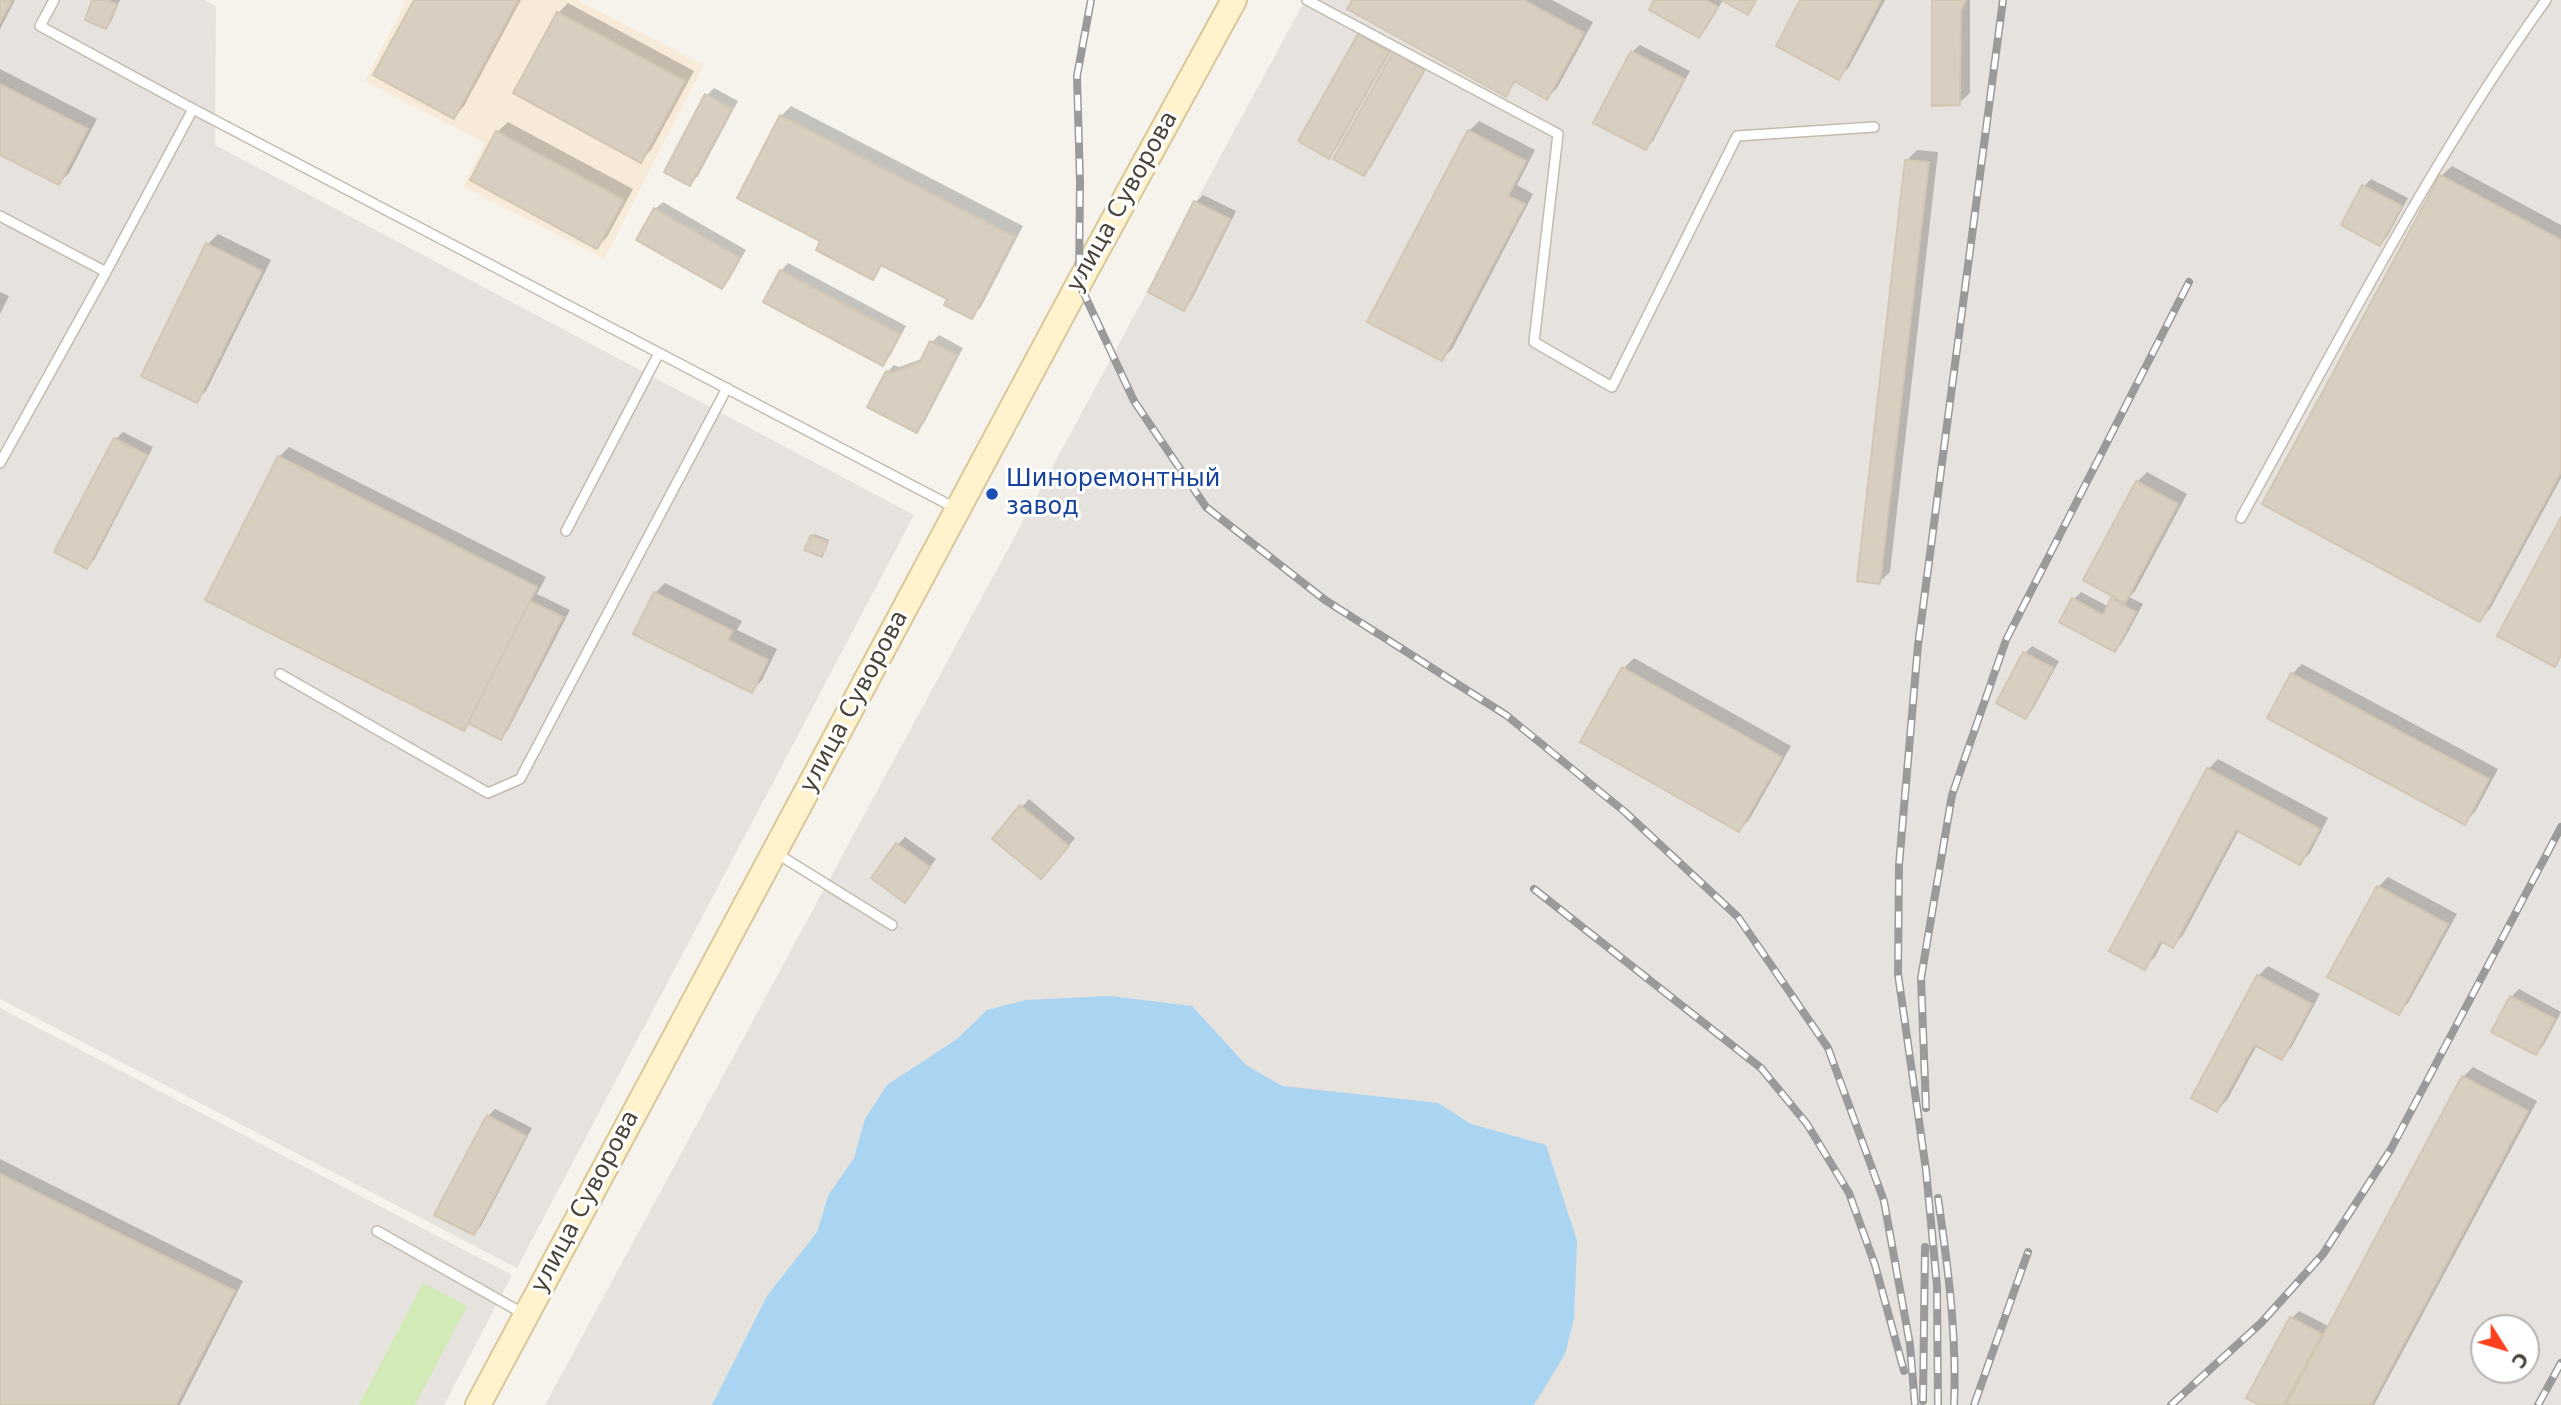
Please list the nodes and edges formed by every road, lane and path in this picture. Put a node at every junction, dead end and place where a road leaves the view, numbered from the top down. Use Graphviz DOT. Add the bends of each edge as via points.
graph roads {
  1 [pos="54,0"];
  2 [pos="1234,0"];
  3 [pos="1307,0"];
  4 [pos="2546,0"];
  5 [pos="193,109"];
  6 [pos="1874,127"];
  7 [pos="0,216"];
  8 [pos="106,272"];
  9 [pos="659,353"];
  10 [pos="727,388"];
  11 [pos="0,463"];
  12 [pos="958,509"];
  13 [pos="2241,519"];
  14 [pos="566,531"];
  15 [pos="280,674"];
  16 [pos="775,852"];
  17 [pos="892,925"];
  18 [pos="377,1231"];
  19 [pos="525,1315"];
  20 [pos="478,1405"];
  1 -- 5 [label="lane" via="40,26"];
  2 -- 12 [label="main road, улица Суворова"];
  3 -- 6 [label="lane" via="1558,134 1534,342 1612,387 1737,136"];
  4 -- 13 [label="lane" via="2432,174"];
  5 -- 8 [label="lane"];
  5 -- 9 [label="lane"];
  7 -- 8 [label="lane"];
  8 -- 11 [label="lane"];
  9 -- 10 [label="lane"];
  9 -- 14 [label="lane"];
  10 -- 12 [label="lane"];
  10 -- 15 [label="lane" via="520,779 488,793"];
  12 -- 16 [label="main road, улица Суворова"];
  16 -- 17 [label="lane"];
  16 -- 19 [label="main road, улица Суворова"];
  18 -- 19 [label="lane"];
  19 -- 20 [label="main road, улица Суворова"];
}
